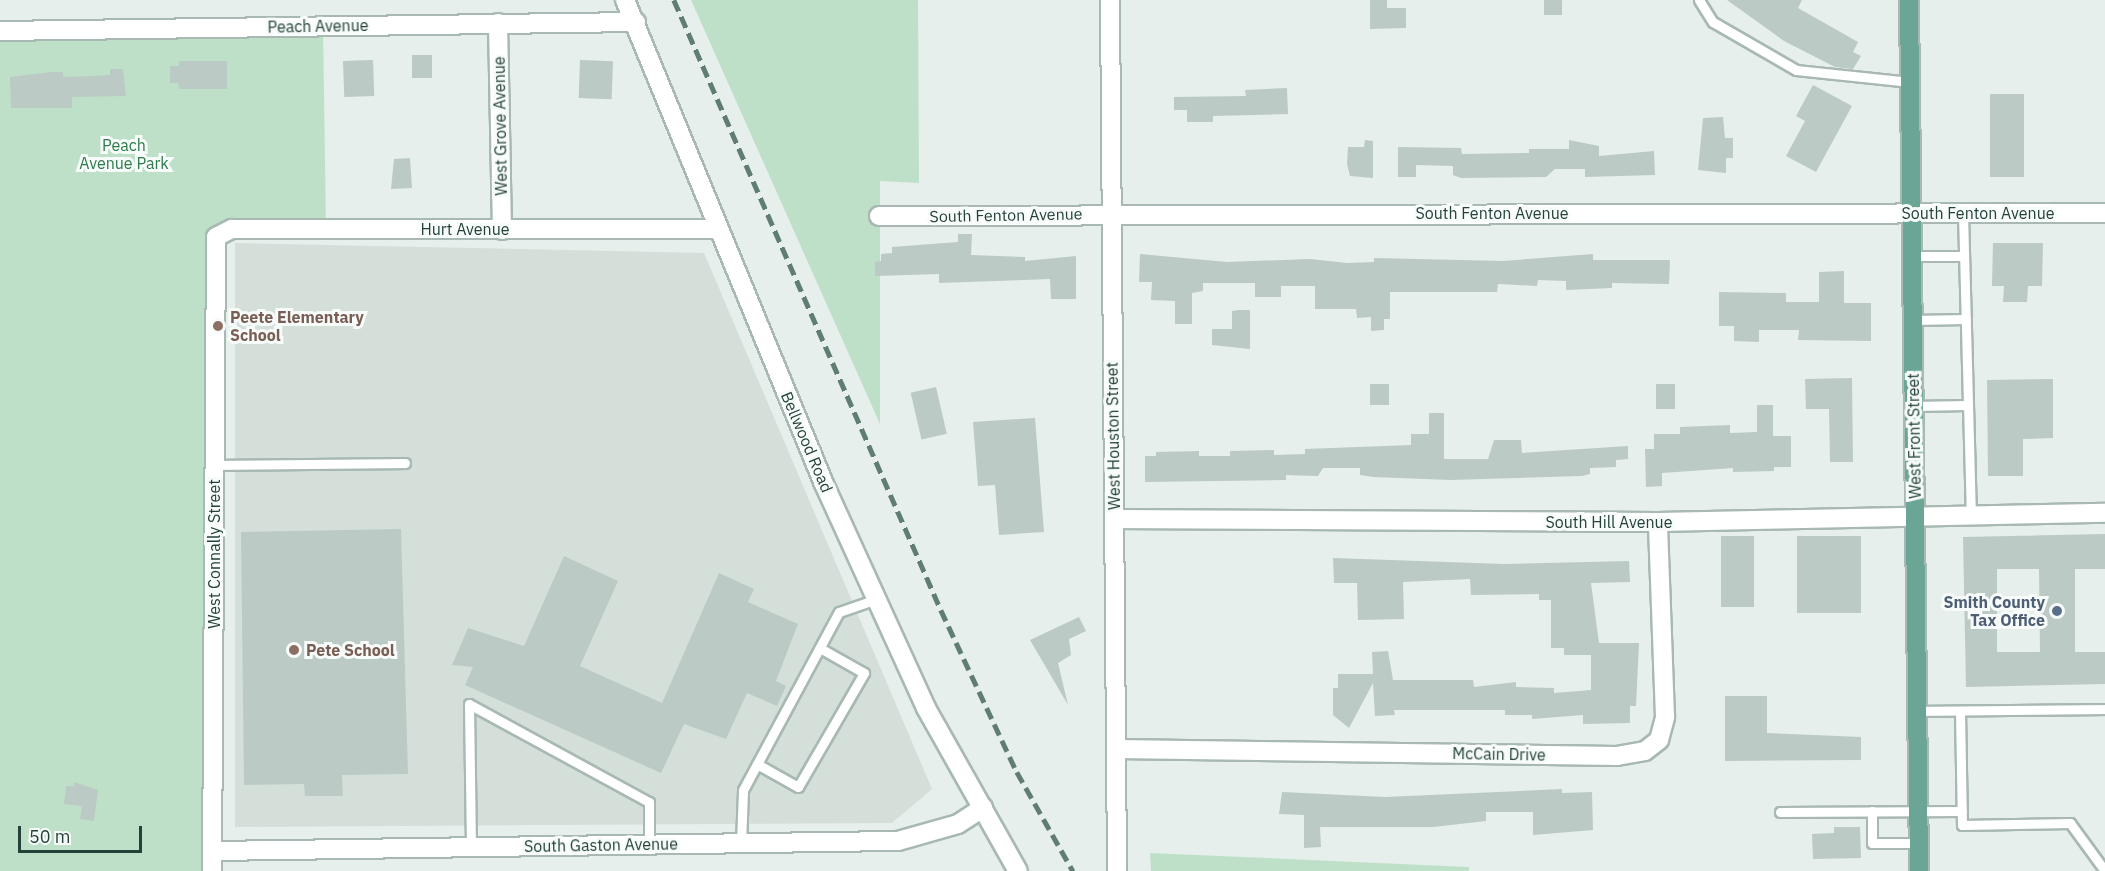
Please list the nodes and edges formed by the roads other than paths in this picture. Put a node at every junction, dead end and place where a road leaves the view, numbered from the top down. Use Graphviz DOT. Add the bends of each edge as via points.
graph roads {
  1 [pos="626,0"];
  2 [pos="1110,0"];
  3 [pos="1699,0"];
  4 [pos="1909,0"];
  5 [pos="636,22"];
  6 [pos="498,23"];
  7 [pos="0,31"];
  8 [pos="1910,82"];
  9 [pos="1910,213"];
  10 [pos="1963,213"];
  11 [pos="2105,213"];
  12 [pos="1111,214"];
  13 [pos="879,216"];
  14 [pos="716,229"];
  15 [pos="502,230"];
  16 [pos="216,237"];
  17 [pos="1911,256"];
  18 [pos="1964,256"];
  19 [pos="1966,319"];
  20 [pos="1912,320"];
  21 [pos="1968,405"];
  22 [pos="1913,406"];
  23 [pos="405,463"];
  24 [pos="215,465"];
  25 [pos="2105,513"];
  26 [pos="1914,515"];
  27 [pos="1971,515"];
  28 [pos="1114,519"];
  29 [pos="1658,522"];
  30 [pos="876,599"];
  31 [pos="820,648"];
  32 [pos="2105,709"];
  33 [pos="1916,711"];
  34 [pos="1960,711"];
  35 [pos="1116,749"];
  36 [pos="757,764"];
  37 [pos="983,808"];
  38 [pos="1962,810"];
  39 [pos="1872,811"];
  40 [pos="1918,811"];
  41 [pos="1780,812"];
  42 [pos="741,843"];
  43 [pos="1919,843"];
  44 [pos="649,844"];
  45 [pos="471,847"];
  46 [pos="213,851"];
  47 [pos="212,871"];
  48 [pos="1018,871"];
  49 [pos="1117,871"];
  50 [pos="1919,871"];
  51 [pos="2104,871"];
  1 -- 5 [label="street, Bellwood Road"];
  2 -- 12 [label="street, West Houston Street"];
  3 -- 8 [label="lane" via="1713,22 1796,70"];
  4 -- 8 [label="main road, West Front Street"];
  5 -- 6 [label="street, Peach Avenue"];
  5 -- 14 [label="street, Bellwood Road"];
  6 -- 7 [label="street, Peach Avenue"];
  6 -- 15 [label="street, West Grove Avenue"];
  8 -- 9 [label="main road, West Front Street"];
  9 -- 10 [label="street, South Fenton Avenue"];
  9 -- 12 [label="street, South Fenton Avenue"];
  9 -- 17 [label="main road, West Front Street"];
  10 -- 11 [label="street, South Fenton Avenue"];
  10 -- 18 [label="lane"];
  12 -- 13 [label="street, South Fenton Avenue"];
  12 -- 28 [label="street, West Houston Street"];
  14 -- 15 [label="street, Hurt Avenue"];
  14 -- 30 [label="street, Bellwood Road"];
  15 -- 16 [label="street, Hurt Avenue" via="232,229"];
  16 -- 24 [label="street, West Connally Street"];
  17 -- 18 [label="lane"];
  17 -- 20 [label="main road, West Front Street"];
  18 -- 19 [label="lane"];
  19 -- 20 [label="lane"];
  19 -- 21 [label="lane"];
  20 -- 22 [label="main road, West Front Street"];
  21 -- 22 [label="lane"];
  21 -- 27 [label="lane"];
  22 -- 26 [label="main road, West Front Street"];
  23 -- 24 [label="lane"];
  24 -- 46 [label="street, West Connally Street"];
  25 -- 27 [label="street, South Hill Avenue"];
  26 -- 27 [label="street, South Hill Avenue"];
  26 -- 29 [label="street, South Hill Avenue"];
  26 -- 33 [label="main road, West Front Street"];
  28 -- 29 [label="street, South Hill Avenue"];
  28 -- 35 [label="street, West Houston Street"];
  29 -- 35 [label="street, McCain Drive" via="1665,717 1659,740 1644,751 1617,756"];
  30 -- 31 [label="lane" via="839,612"];
  30 -- 37 [label="street, Bellwood Road" via="926,708"];
  31 -- 36 [label="lane"];
  31 -- 36 [label="lane" via="864,673 798,787"];
  32 -- 34 [label="lane"];
  33 -- 34 [label="lane"];
  33 -- 40 [label="main road, West Front Street"];
  34 -- 38 [label="lane"];
  35 -- 49 [label="street, West Houston Street"];
  36 -- 42 [label="lane" via="743,790"];
  37 -- 42 [label="street, South Gaston Avenue" via="958,824 898,841"];
  37 -- 48 [label="street, Bellwood Road"];
  38 -- 40 [label="lane"];
  38 -- 51 [label="lane" via="1962,825 2070,823"];
  39 -- 40 [label="lane"];
  39 -- 41 [label="lane"];
  39 -- 43 [label="lane" via="1872,843"];
  40 -- 43 [label="main road, West Front Street"];
  42 -- 44 [label="street, South Gaston Avenue"];
  43 -- 50 [label="main road, West Front Street"];
  44 -- 45 [label="street, South Gaston Avenue"];
  44 -- 45 [label="lane" via="649,802 469,704"];
  45 -- 46 [label="street, South Gaston Avenue"];
  46 -- 47 [label="street, West Connally Street"];
}
